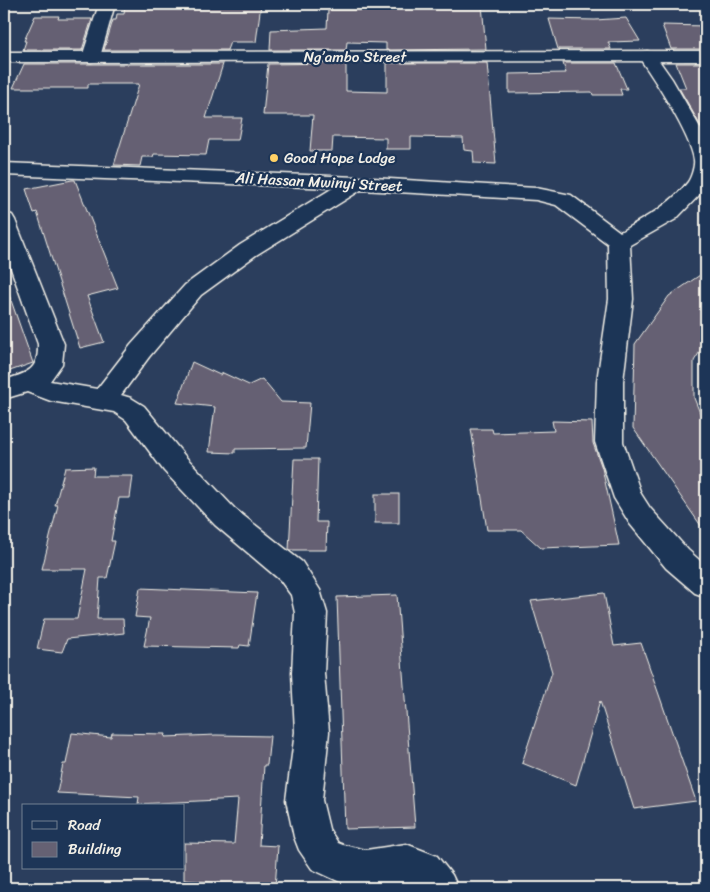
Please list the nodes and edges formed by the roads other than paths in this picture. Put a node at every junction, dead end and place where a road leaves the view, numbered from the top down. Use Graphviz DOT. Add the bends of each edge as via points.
graph roads {
  1 [pos="107,4"];
  2 [pos="647,56"];
  3 [pos="706,56"];
  4 [pos="4,57"];
  5 [pos="91,57"];
  6 [pos="4,170"];
  7 [pos="357,183"];
  8 [pos="703,184"];
  9 [pos="4,220"];
  10 [pos="619,242"];
  11 [pos="16,386"];
  12 [pos="103,400"];
  13 [pos="706,584"];
  14 [pos="439,888"];
  1 -- 5 [label="main road"];
  2 -- 3 [label="main road, Ng’ambo Street"];
  2 -- 5 [label="main road, Ng’ambo Street"];
  2 -- 8 [label="main road" via="700,145 705,162"];
  4 -- 5 [label="main road, Ng’ambo Street"];
  6 -- 7 [label="main road, Ali Hassan Mwinyi Street"];
  7 -- 10 [label="main road, Ali Hassan Mwinyi Street" via="536,194 562,200"];
  7 -- 12 [label="main road" via="248,250 193,290"];
  8 -- 10 [label="main road" via="668,214"];
  9 -- 11 [label="main road" via="51,344 53,358 40,376"];
  10 -- 13 [label="main road" via="621,299 610,381 608,442 628,498 640,516 677,559"];
  11 -- 12 [label="main road"];
  12 -- 14 [label="main road" via="122,405 135,413 174,464 225,517 291,571 306,590 311,613 308,673 312,732 304,800 312,837 325,856 340,864 366,869 406,863 424,869"];
}
